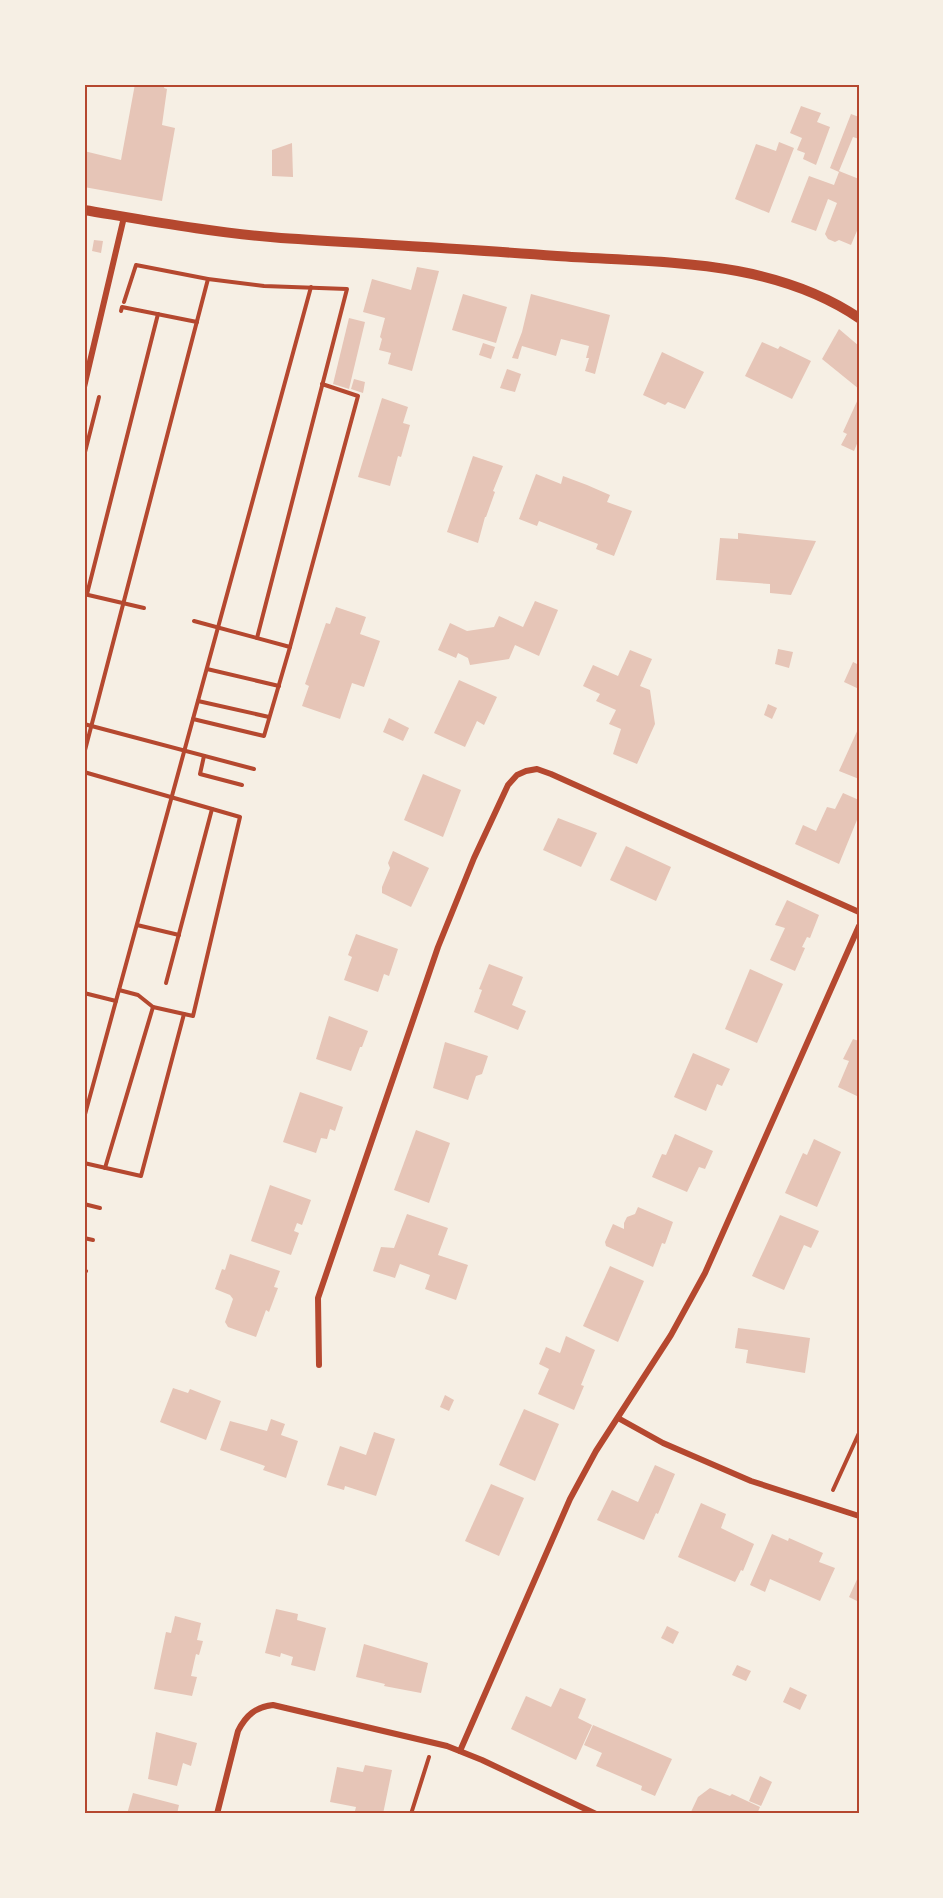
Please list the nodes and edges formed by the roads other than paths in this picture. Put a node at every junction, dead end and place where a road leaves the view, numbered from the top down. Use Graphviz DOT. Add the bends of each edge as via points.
graph roads {
  1 [pos="84,210"];
  2 [pos="124,216"];
  3 [pos="859,318"];
  4 [pos="84,351"];
  5 [pos="92,353"];
  6 [pos="84,387"];
  7 [pos="859,912"];
  8 [pos="859,927"];
  9 [pos="319,1365"];
  10 [pos="618,1418"];
  11 [pos="859,1516"];
  12 [pos="460,1751"];
  13 [pos="217,1814"];
  14 [pos="596,1814"];
  1 -- 2 [label="street"];
  2 -- 3 [label="street" via="277,237 711,266 784,281 822,295"];
  2 -- 5 [label="street"];
  4 -- 5 [label="street"];
  5 -- 6 [label="street"];
  7 -- 9 [label="street" via="551,774 537,769 517,776 502,795 438,947 318,1298"];
  8 -- 10 [label="street" via="705,1273"];
  10 -- 11 [label="street" via="651,1437 760,1484"];
  10 -- 12 [label="street" via="559,1522"];
  12 -- 13 [label="street" via="265,1706 247,1716 238,1731"];
  12 -- 14 [label="street"];
}
